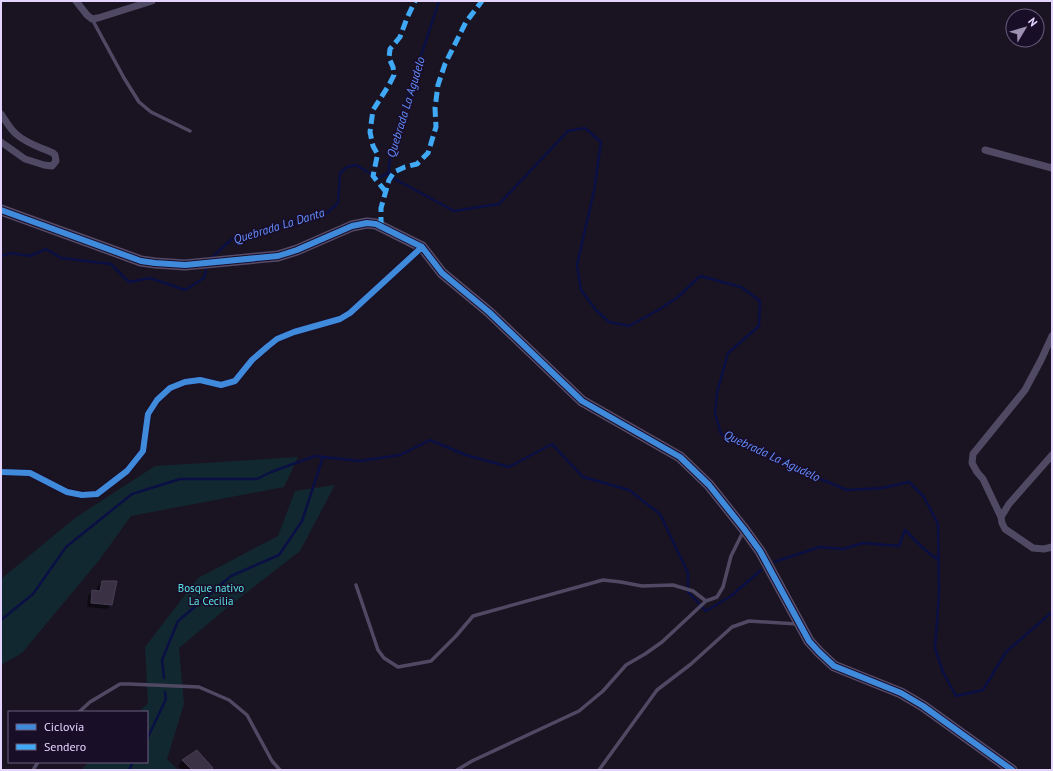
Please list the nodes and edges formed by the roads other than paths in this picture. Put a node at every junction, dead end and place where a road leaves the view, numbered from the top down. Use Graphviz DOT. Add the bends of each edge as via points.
graph roads {
  1 [pos="76,1"];
  2 [pos="152,1"];
  3 [pos="92,19"];
  4 [pos="1,114"];
  5 [pos="190,131"];
  6 [pos="1,142"];
  7 [pos="985,150"];
  8 [pos="1052,168"];
  9 [pos="1,210"];
  10 [pos="422,247"];
  11 [pos="1052,336"];
  12 [pos="1052,455"];
  13 [pos="1,472"];
  14 [pos="1001,517"];
  15 [pos="744,529"];
  16 [pos="1052,548"];
  17 [pos="356,585"];
  18 [pos="706,601"];
  19 [pos="800,624"];
  20 [pos="80,711"];
  21 [pos="280,770"];
  22 [pos="457,770"];
  23 [pos="600,770"];
  24 [pos="1012,770"];
  1 -- 3 [label="street"];
  2 -- 3 [label="street"];
  3 -- 5 [label="lane" via="139,102 151,112"];
  4 -- 6 [label="street" via="16,134 28,143 53,153 56,161 52,166 26,159"];
  7 -- 8 [label="street"];
  9 -- 10 [label="street" via="141,261 155,263 185,265 278,256 352,226 367,224 376,224"];
  10 -- 13 [label="street" via="350,313 340,319 277,339 252,360 235,381 221,385 200,380 170,388 157,400 148,414 143,451 127,471 97,494 67,492 30,473"];
  10 -- 15 [label="street" via="442,273 489,312 582,401 680,457 709,485"];
  11 -- 14 [label="street" via="1025,390 973,454 972,463 983,479"];
  12 -- 14 [label="street" via="1009,504"];
  14 -- 16 [label="street" via="1005,529 1033,548"];
  15 -- 18 [label="lane" via="731,556 724,587 717,597"];
  15 -- 19 [label="street" via="760,551"];
  17 -- 18 [label="lane" via="378,650 384,658 398,667 431,661 473,616 603,580 642,586 673,585 693,591"];
  18 -- 22 [label="lane" via="662,642 626,665 579,711"];
  19 -- 23 [label="lane" via="749,621 732,627 657,690"];
  19 -- 24 [label="street" via="809,641 834,666 923,706"];
  20 -- 21 [label="lane" via="120,684 199,687 229,700 247,715 272,761"];
}
